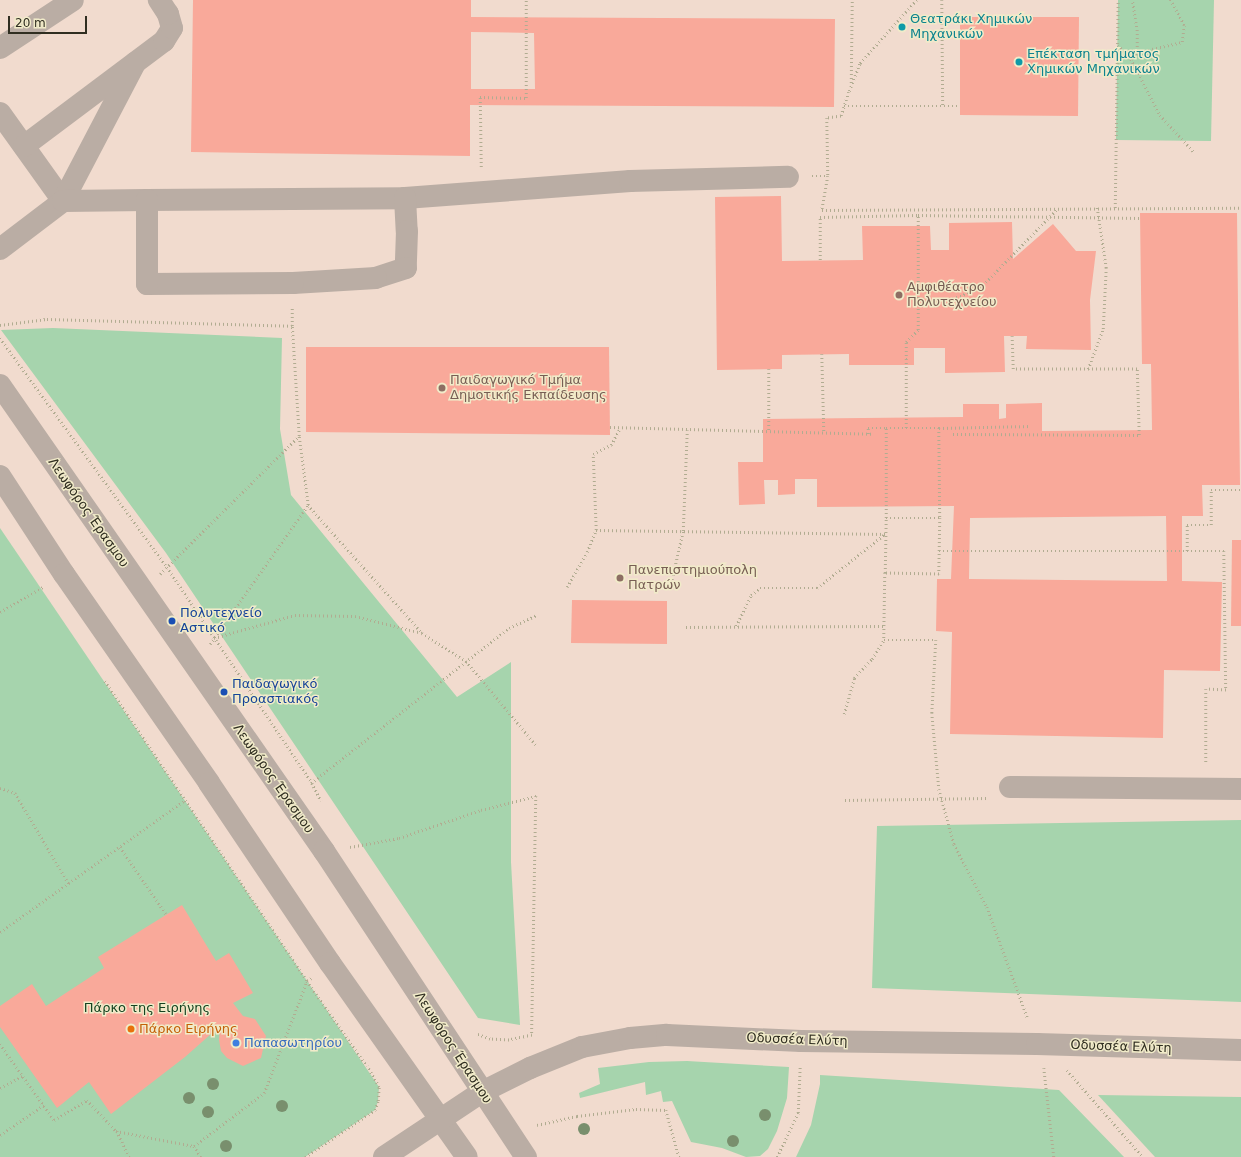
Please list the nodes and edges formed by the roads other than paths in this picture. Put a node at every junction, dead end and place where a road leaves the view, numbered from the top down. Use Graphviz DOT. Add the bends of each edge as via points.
graph roads {
  1 [pos="73,0"];
  2 [pos="159,0"];
  3 [pos="0,48"];
  4 [pos="135,63"];
  5 [pos="0,113"];
  6 [pos="24,146"];
  7 [pos="788,176"];
  8 [pos="405,198"];
  9 [pos="147,200"];
  10 [pos="63,201"];
  11 [pos="0,249"];
  12 [pos="0,385"];
  13 [pos="0,476"];
  14 [pos="1010,787"];
  15 [pos="1241,789"];
  16 [pos="1241,1050"];
  17 [pos="482,1092"];
  18 [pos="442,1120"];
  19 [pos="384,1157"];
  20 [pos="467,1157"];
  21 [pos="526,1157"];
  1 -- 3 [label="street"];
  2 -- 4 [label="street" via="168,14 172,28 164,41"];
  4 -- 6 [label="street"];
  4 -- 10 [label="street"];
  5 -- 6 [label="street"];
  6 -- 10 [label="street"];
  7 -- 8 [label="street" via="630,181"];
  8 -- 9 [label="street"];
  8 -- 9 [label="street" via="406,268 376,278 147,284"];
  9 -- 10 [label="street"];
  10 -- 11 [label="street"];
  12 -- 17 [label="street, Λεωφόρος Έρασμου" via="324,851"];
  13 -- 18 [label="street" via="330,963"];
  14 -- 15 [label="street"];
  16 -- 17 [label="street, Οδυσσέα Ελύτη" via="801,1041 667,1035 611,1040 582,1047 530,1068"];
  17 -- 18 [label="street, Οδυσσέα Ελύτη"];
  17 -- 21 [label="street, Λεωφόρος Έρασμου"];
  18 -- 19 [label="street, Οδυσσέα Ελύτη"];
  18 -- 20 [label="street"];
}
